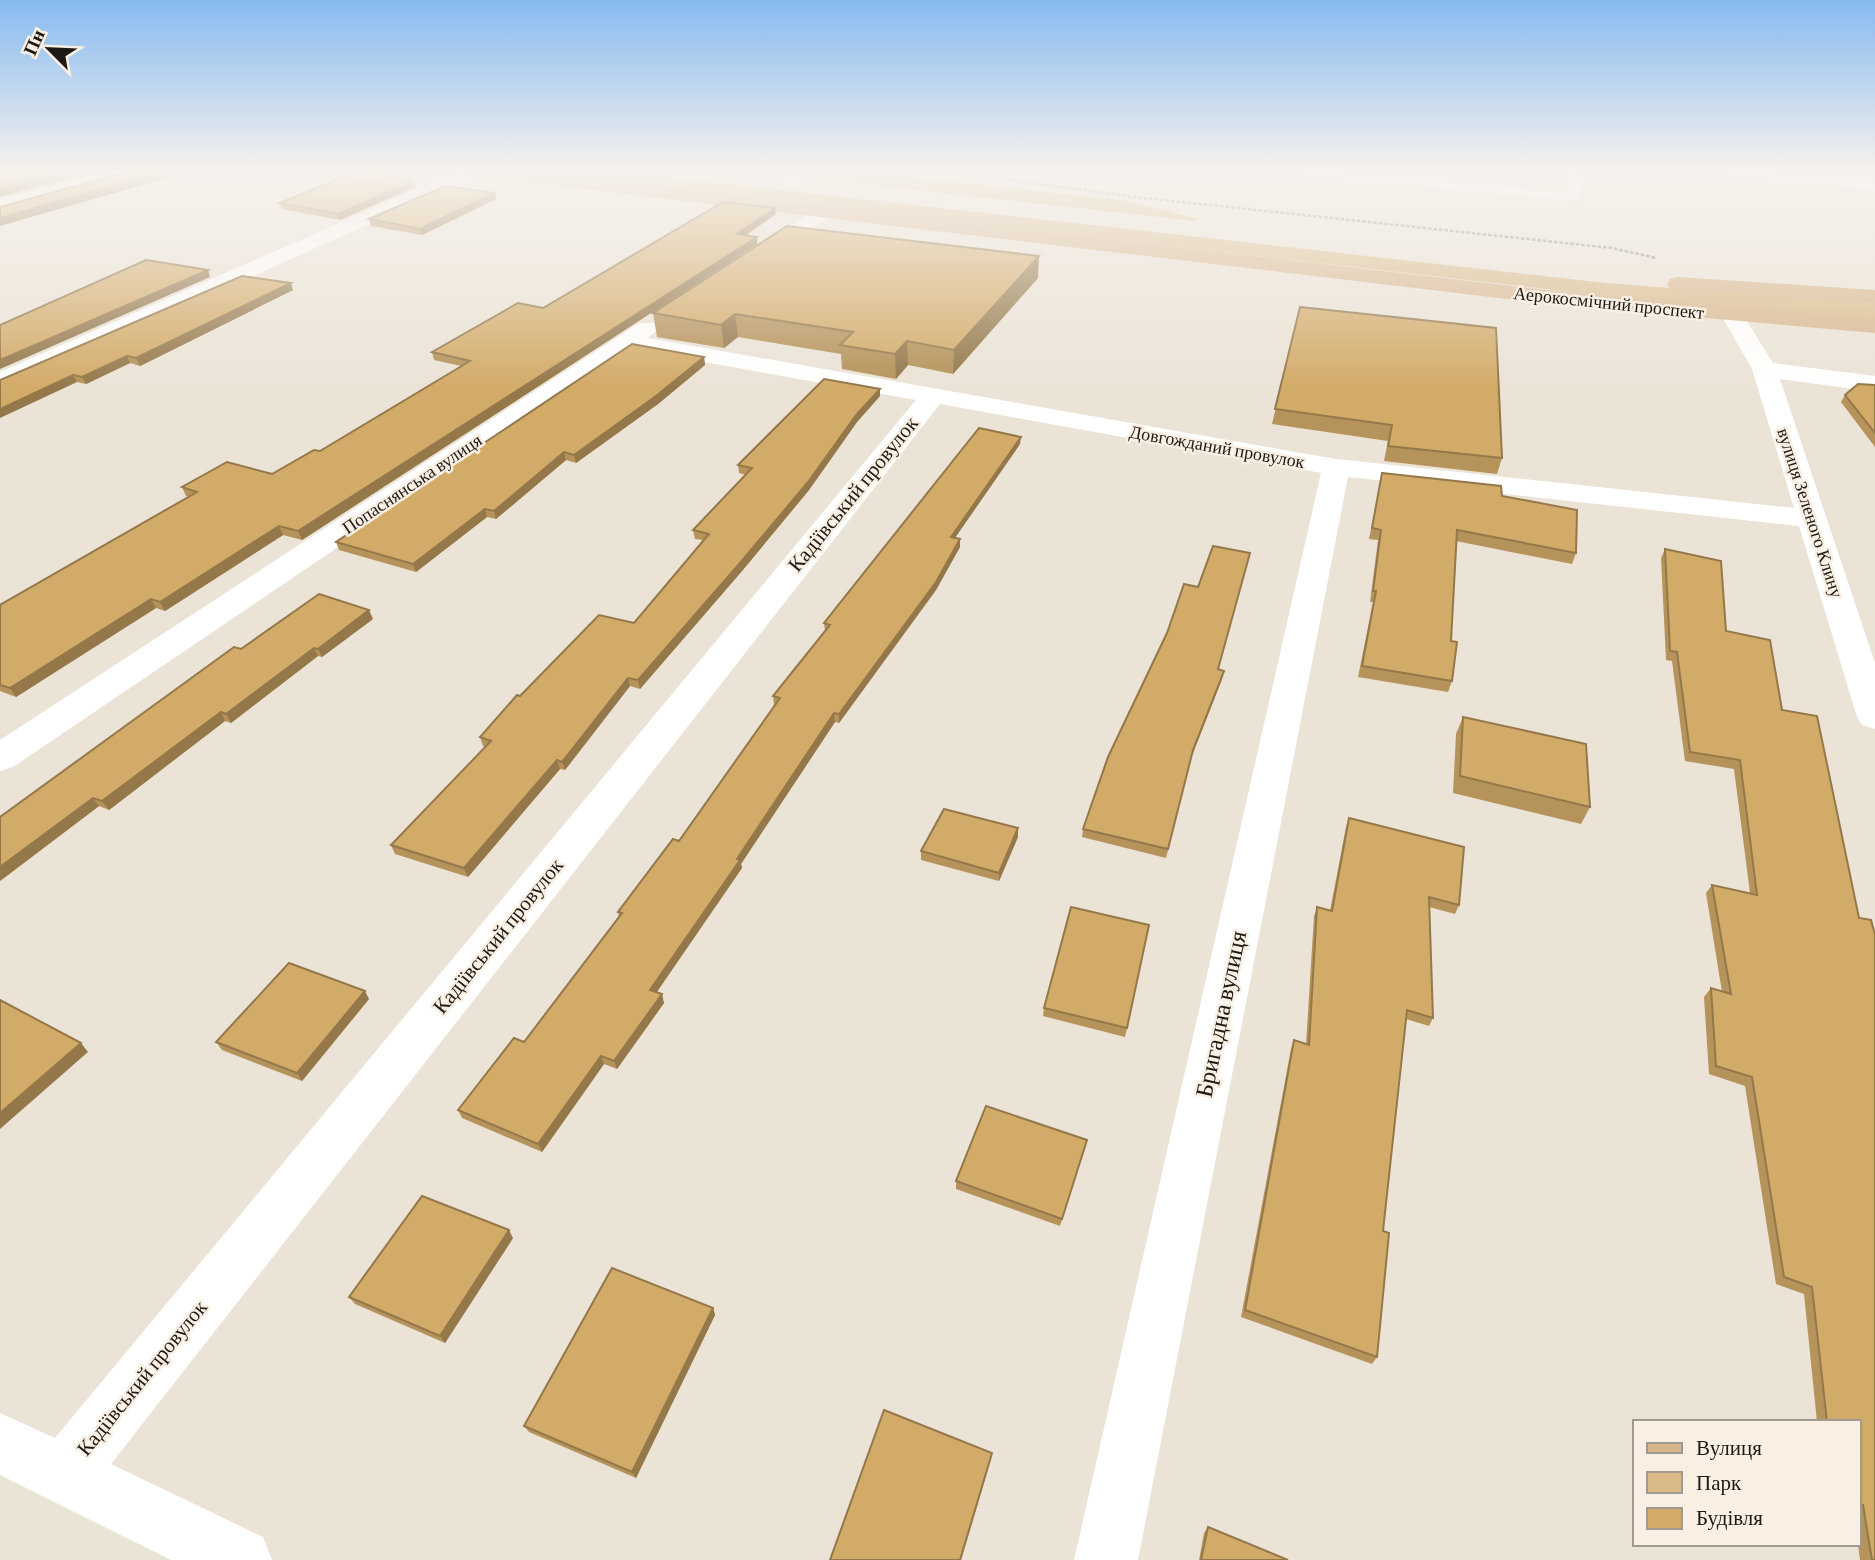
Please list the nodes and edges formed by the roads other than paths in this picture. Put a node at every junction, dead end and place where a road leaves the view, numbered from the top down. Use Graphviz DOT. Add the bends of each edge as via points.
graph roads {
  1 [pos="311,243"];
  2 [pos="777,243"];
  3 [pos="1086,243"];
  4 [pos="731,273"];
  5 [pos="1660,282"];
  6 [pos="1875,297"];
  7 [pos="673,311"];
  8 [pos="1732,315"];
  9 [pos="1875,326"];
  10 [pos="626,341"];
  11 [pos="1764,369"];
  12 [pos="0,381"];
  13 [pos="1875,384"];
  14 [pos="932,397"];
  15 [pos="1336,467"];
  16 [pos="1813,519"];
  17 [pos="1875,717"];
  18 [pos="0,758"];
  19 [pos="0,1443"];
  20 [pos="64,1475"];
  21 [pos="240,1560"];
  22 [pos="1106,1560"];
  1 -- 12 [label="street"];
  2 -- 4 [label="street"];
  3 -- 8 [label="main road, Аерокосмічний проспект"];
  5 -- 6 [label="main road, Аерокосмічний проспект"];
  7 -- 10 [label="street, Попаснянська вулиця"];
  8 -- 9 [label="main road, Аерокосмічний проспект"];
  8 -- 11 [label="street, вулиця Зеленого Клину"];
  10 -- 14 [label="street, Довгожданий провулок"];
  10 -- 18 [label="street, Попаснянська вулиця"];
  11 -- 13 [label="street"];
  11 -- 16 [label="street, вулиця Зеленого Клину"];
  14 -- 15 [label="street, Довгожданий провулок"];
  14 -- 20 [label="street, Кадіївський провулок"];
  15 -- 16 [label="street, Довгожданий провулок"];
  15 -- 22 [label="street, Бригадна вулиця"];
  16 -- 17 [label="street, вулиця Зеленого Клину"];
  19 -- 20 [label="street"];
  20 -- 21 [label="street"];
}
